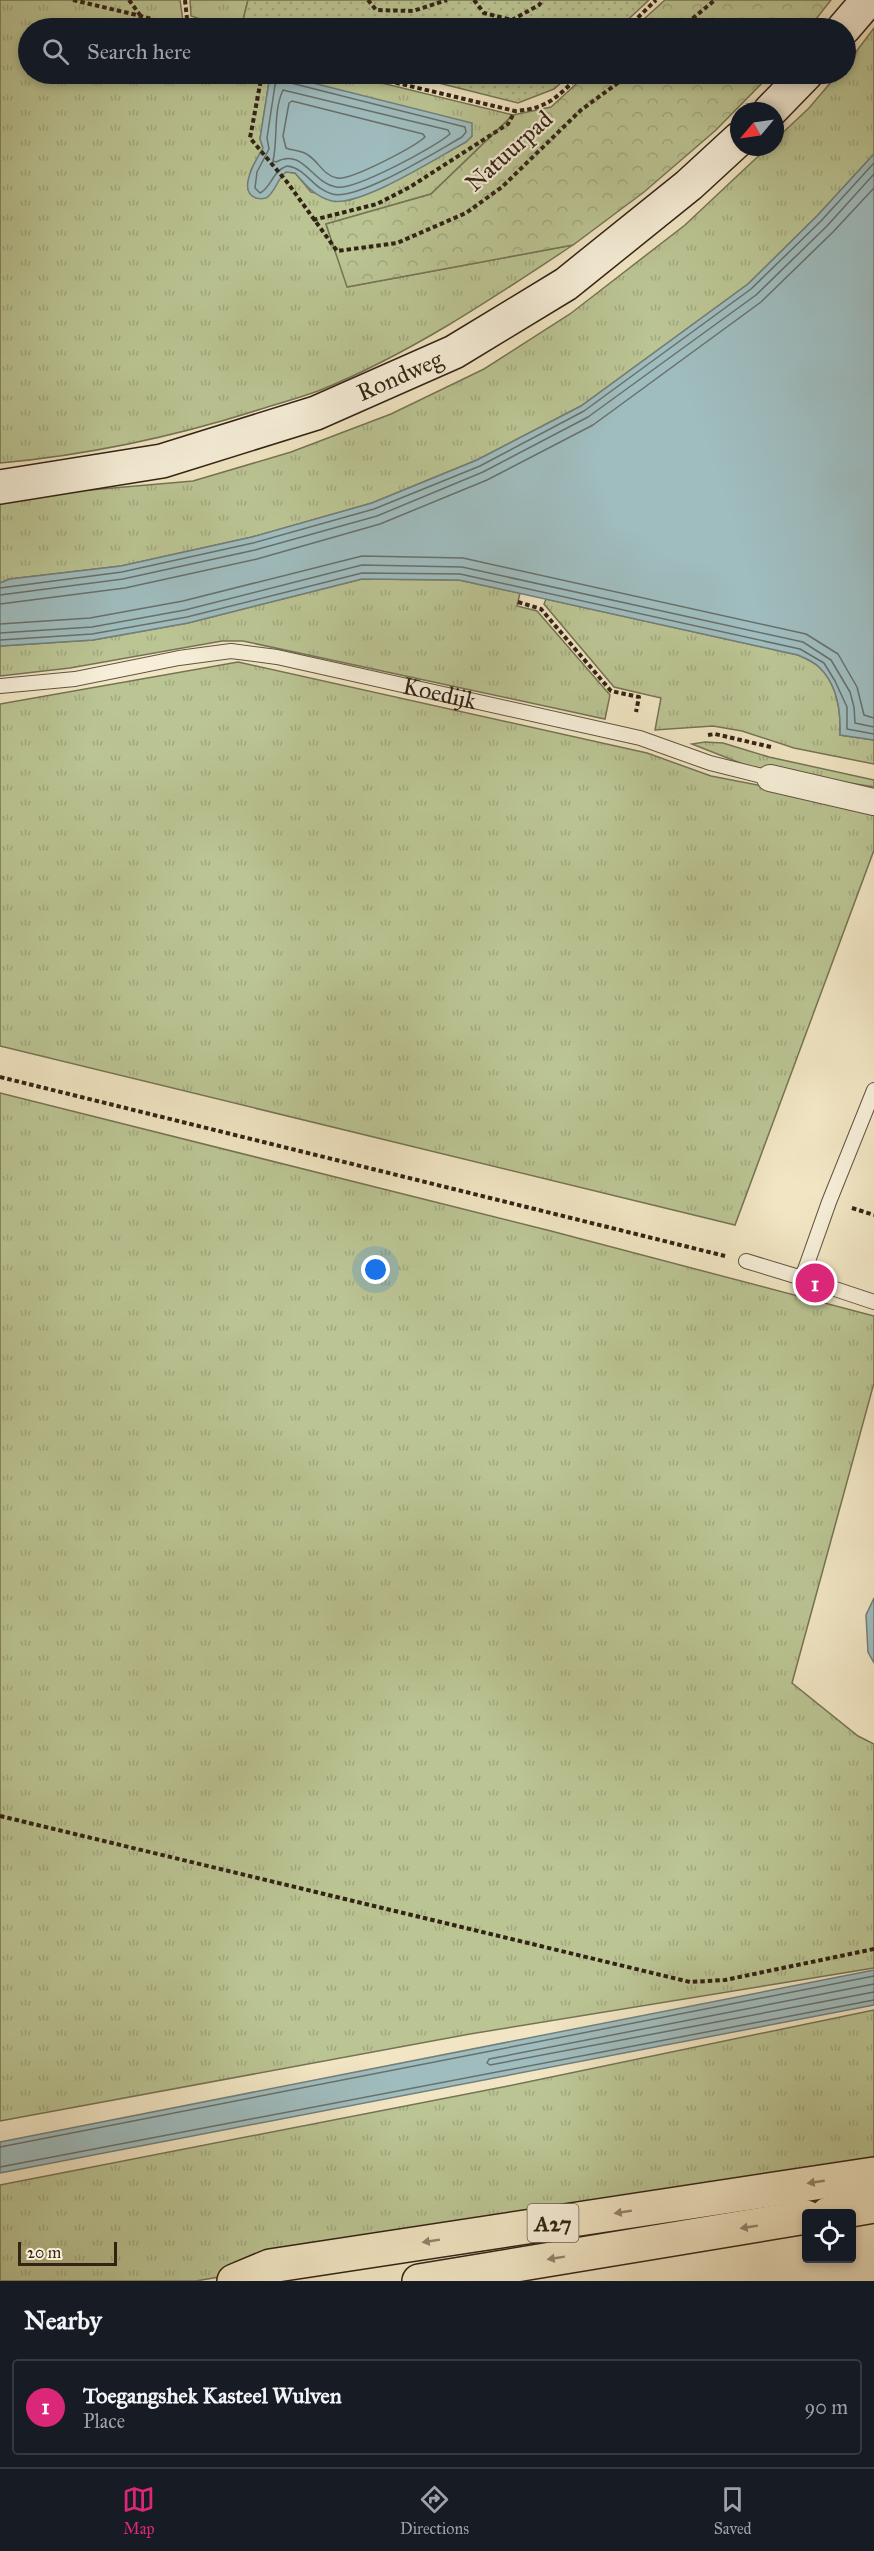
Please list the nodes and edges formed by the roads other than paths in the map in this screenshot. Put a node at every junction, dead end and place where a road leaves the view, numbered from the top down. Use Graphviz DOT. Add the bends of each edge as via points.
graph roads {
  1 [pos="868,0"];
  2 [pos="853,18"];
  3 [pos="796,84"];
  4 [pos="779,102"];
  5 [pos="730,147"];
  6 [pos="0,487"];
  7 [pos="0,686"];
  8 [pos="770,778"];
  9 [pos="874,802"];
  10 [pos="874,1090"];
  11 [pos="746,1261"];
  12 [pos="802,1278"];
  13 [pos="874,1302"];
  14 [pos="874,2174"];
  15 [pos="874,2206"];
  16 [pos="856,2209"];
  17 [pos="802,2218"];
  18 [pos="234,2281"];
  19 [pos="419,2281"];
  1 -- 2 [label="main road"];
  3 -- 4 [label="main road"];
  5 -- 6 [label="main road, Rondweg" via="566,284 454,352 316,413 162,461"];
  7 -- 8 [label="lane, Koedijk" via="75,679 231,651 277,657 630,736"];
  8 -- 9 [label="street, Koedijk"];
  10 -- 12 [label="lane"];
  11 -- 12 [label="lane"];
  12 -- 13 [label="lane"];
  14 -- 18 [label="highway, A27, one-way" via="270,2266"];
  15 -- 16 [label="highway"];
  17 -- 19 [label="highway, A27, one-way"];
}
